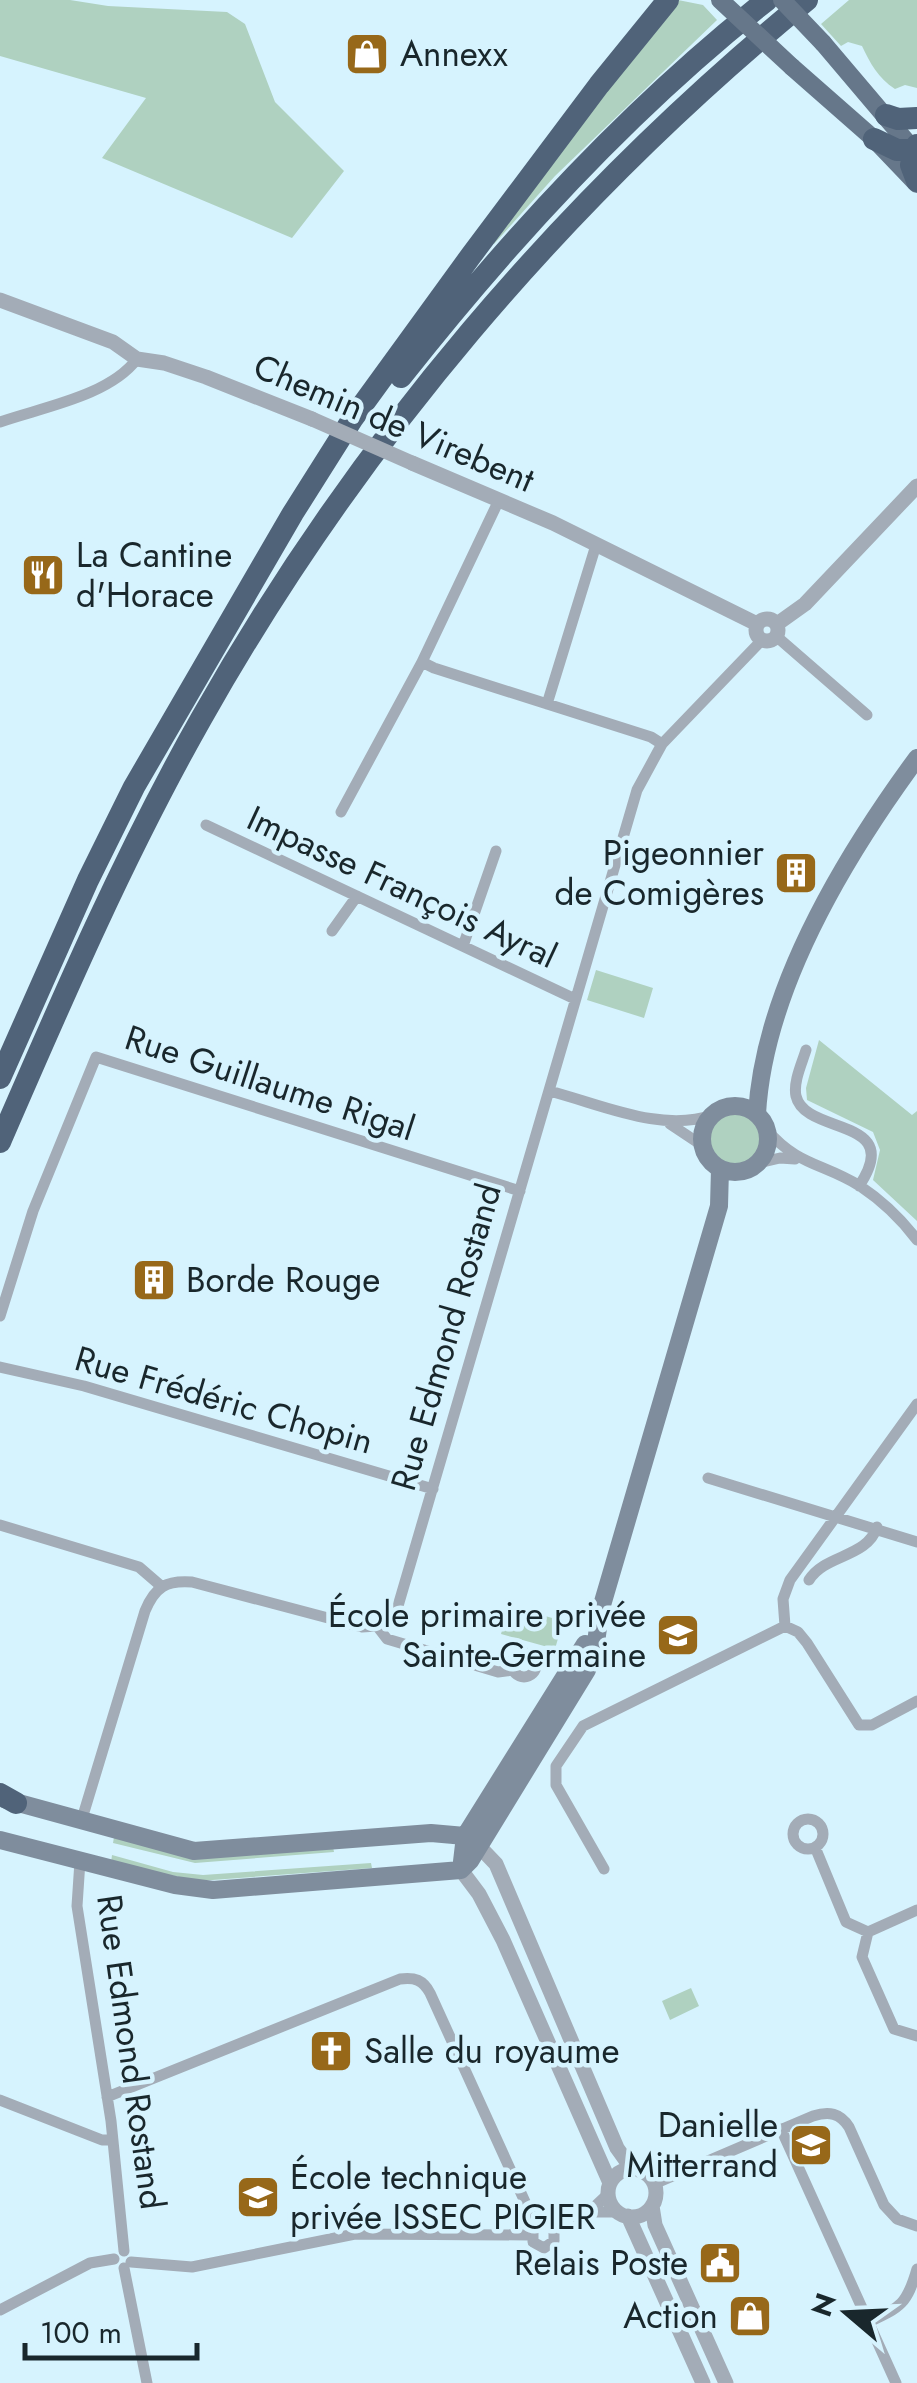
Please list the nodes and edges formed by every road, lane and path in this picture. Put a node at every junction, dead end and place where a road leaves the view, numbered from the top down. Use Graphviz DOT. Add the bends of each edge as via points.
graph roads {
  1 [pos="668,0"];
  2 [pos="720,0"];
  3 [pos="767,0"];
  4 [pos="782,0"];
  5 [pos="808,0"];
  6 [pos="826,0"];
  7 [pos="653,10"];
  8 [pos="702,90"];
  9 [pos="886,115"];
  10 [pos="917,118"];
  11 [pos="874,139"];
  12 [pos="916,150"];
  13 [pos="917,183"];
  14 [pos="0,300"];
  15 [pos="137,359"];
  16 [pos="0,422"];
  17 [pos="917,486"];
  18 [pos="499,500"];
  19 [pos="596,545"];
  20 [pos="241,601"];
  21 [pos="768,631"];
  22 [pos="422,662"];
  23 [pos="547,704"];
  24 [pos="867,714"];
  25 [pos="662,744"];
  26 [pos="917,758"];
  27 [pos="341,812"];
  28 [pos="206,824"];
  29 [pos="496,851"];
  30 [pos="358,896"];
  31 [pos="332,932"];
  32 [pos="463,946"];
  33 [pos="575,999"];
  34 [pos="806,1050"];
  35 [pos="762,1067"];
  36 [pos="0,1078"];
  37 [pos="549,1091"];
  38 [pos="738,1106"];
  39 [pos="713,1114"];
  40 [pos="666,1122"];
  41 [pos="762,1122"];
  42 [pos="1,1141"];
  43 [pos="703,1146"];
  44 [pos="799,1159"];
  45 [pos="750,1167"];
  46 [pos="720,1168"];
  47 [pos="858,1186"];
  48 [pos="520,1190"];
  49 [pos="719,1206"];
  50 [pos="917,1240"];
  51 [pos="0,1316"];
  52 [pos="0,1367"];
  53 [pos="917,1404"];
  54 [pos="708,1478"];
  55 [pos="433,1489"];
  56 [pos="836,1516"];
  57 [pos="0,1524"];
  58 [pos="877,1528"];
  59 [pos="917,1542"];
  60 [pos="809,1580"];
  61 [pos="160,1586"];
  62 [pos="600,1612"];
  63 [pos="378,1626"];
  64 [pos="785,1626"];
  65 [pos="513,1670"];
  66 [pos="917,1701"];
  67 [pos="563,1712"];
  68 [pos="583,1726"];
  69 [pos="552,1729"];
  70 [pos="572,1742"];
  71 [pos="5,1798"];
  72 [pos="82,1822"];
  73 [pos="0,1840"];
  74 [pos="472,1840"];
  75 [pos="815,1847"];
  76 [pos="80,1861"];
  77 [pos="461,1870"];
  78 [pos="604,1870"];
  79 [pos="917,1910"];
  80 [pos="868,1932"];
  81 [pos="917,2036"];
  82 [pos="107,2097"];
  83 [pos="0,2100"];
  84 [pos="781,2129"];
  85 [pos="113,2140"];
  86 [pos="632,2169"];
  87 [pos="654,2184"];
  88 [pos="609,2189"];
  89 [pos="652,2206"];
  90 [pos="588,2212"];
  91 [pos="623,2214"];
  92 [pos="917,2226"];
  93 [pos="554,2229"];
  94 [pos="534,2230"];
  95 [pos="123,2260"];
  96 [pos="917,2270"];
  97 [pos="0,2310"];
  98 [pos="869,2322"];
  99 [pos="147,2383"];
  100 [pos="703,2383"];
  101 [pos="726,2383"];
  102 [pos="896,2383"];
  1 -- 7 [label="highway"];
  2 -- 11 [label="main road, bridge"];
  3 -- 20 [label="highway" via="618,135 480,280 362,426"];
  4 -- 9 [label="main road, bridge"];
  5 -- 8 [label="highway"];
  6 -- 8 [label="highway" via="739,72"];
  7 -- 20 [label="highway" via="353,418"];
  8 -- 42 [label="highway" via="499,297 386,436 290,572 157,800"];
  9 -- 10 [label="highway"];
  9 -- 12 [label="main road"];
  11 -- 12 [label="highway"];
  11 -- 13 [label="main road"];
  12 -- 13 [label="highway" via="911,165"];
  14 -- 15 [label="street, Chemin de Virebent" via="113,342"];
  15 -- 16 [label="street" via="127,373 99,388"];
  15 -- 18 [label="street, Chemin de Virebent, bridge" via="206,377"];
  17 -- 21 [label="street, Rue Edmond Rostand" via="805,604"];
  18 -- 19 [label="street, Chemin de Virebent"];
  18 -- 22 [label="street"];
  19 -- 21 [label="street, Chemin de Virebent"];
  19 -- 23 [label="street"];
  20 -- 36 [label="highway" via="126,803"];
  21 -- 24 [label="street"];
  21 -- 25 [label="street, Rue Edmond Rostand"];
  22 -- 23 [label="street"];
  22 -- 27 [label="street"];
  23 -- 25 [label="street"];
  25 -- 33 [label="street, Rue Edmond Rostand" via="637,790"];
  26 -- 35 [label="main road" via="826,904"];
  28 -- 30 [label="street, Impasse François Ayral"];
  29 -- 32 [label="street"];
  30 -- 31 [label="street"];
  30 -- 32 [label="street, Impasse François Ayral"];
  32 -- 33 [label="street, Impasse François Ayral"];
  33 -- 37 [label="street, Rue Edmond Rostand"];
  34 -- 47 [label="street" via="796,1097 808,1112 861,1135 869,1146"];
  35 -- 38 [label="main road"];
  35 -- 41 [label="main road"];
  37 -- 40 [label="street"];
  37 -- 48 [label="street, Rue Edmond Rostand"];
  38 -- 39 [label="main road"];
  38 -- 41 [label="main road"];
  39 -- 40 [label="street"];
  39 -- 43 [label="main road"];
  40 -- 43 [label="street"];
  41 -- 44 [label="street"];
  41 -- 45 [label="main road" via="767,1148"];
  43 -- 46 [label="main road"];
  44 -- 45 [label="street"];
  44 -- 47 [label="street"];
  45 -- 46 [label="main road"];
  45 -- 49 [label="main road"];
  46 -- 49 [label="main road"];
  47 -- 50 [label="street"];
  48 -- 51 [label="street, Rue Guillaume Rigal" via="96,1057 33,1211"];
  48 -- 55 [label="street, Rue Edmond Rostand"];
  49 -- 62 [label="main road"];
  52 -- 55 [label="street, Rue Frédéric Chopin"];
  53 -- 56 [label="street"];
  54 -- 56 [label="street"];
  55 -- 63 [label="street, Rue Edmond Rostand" via="398,1606"];
  56 -- 58 [label="street"];
  56 -- 64 [label="street" via="785,1590"];
  57 -- 61 [label="street" via="139,1568"];
  58 -- 59 [label="street"];
  58 -- 60 [label="street" via="865,1546 815,1570"];
  61 -- 63 [label="street" via="192,1582"];
  61 -- 72 [label="street" via="145,1611"];
  62 -- 67 [label="main road" via="587,1670"];
  62 -- 74 [label="main road"];
  63 -- 65 [label="street" via="396,1642 498,1672"];
  64 -- 66 [label="street" via="807,1643 858,1725 872,1725"];
  64 -- 68 [label="street"];
  67 -- 68 [label="street"];
  67 -- 69 [label="main road"];
  68 -- 70 [label="street"];
  69 -- 70 [label="street"];
  69 -- 74 [label="main road"];
  70 -- 78 [label="street" via="556,1766 556,1786"];
  71 -- 72 [label="main road"];
  72 -- 74 [label="main road" via="194,1851 431,1833"];
  73 -- 76 [label="main road"];
  74 -- 77 [label="main road"];
  74 -- 86 [label="street" via="496,1864 606,2123"];
  75 -- 80 [label="street" via="846,1922"];
  76 -- 77 [label="main road" via="226,1891"];
  76 -- 82 [label="street, Rue Edmond Rostand" via="78,1906"];
  77 -- 88 [label="street" via="497,1927"];
  79 -- 80 [label="street"];
  80 -- 81 [label="street" via="862,1957 894,2029"];
  82 -- 85 [label="street, Rue Edmond Rostand"];
  82 -- 94 [label="street" via="416,1979 430,1993"];
  83 -- 85 [label="street"];
  84 -- 87 [label="street"];
  84 -- 92 [label="street" via="822,2113 841,2116 884,2205"];
  84 -- 98 [label="street"];
  85 -- 95 [label="street, Rue Edmond Rostand"];
  86 -- 87 [label="street"];
  86 -- 88 [label="street" via="618,2174"];
  87 -- 89 [label="street"];
  88 -- 90 [label="street"];
  88 -- 91 [label="street"];
  89 -- 91 [label="street" via="640,2215"];
  89 -- 101 [label="street"];
  90 -- 91 [label="street"];
  90 -- 93 [label="street"];
  91 -- 100 [label="street"];
  93 -- 94 [label="street" via="545,2223"];
  93 -- 94 [label="street" via="548,2246 536,2245"];
  94 -- 95 [label="street" via="355,2234 192,2267"];
  95 -- 97 [label="street" via="90,2263"];
  95 -- 99 [label="street, Rue Edmond Rostand"];
  96 -- 98 [label="street" via="900,2308"];
  98 -- 102 [label="street"];
}
